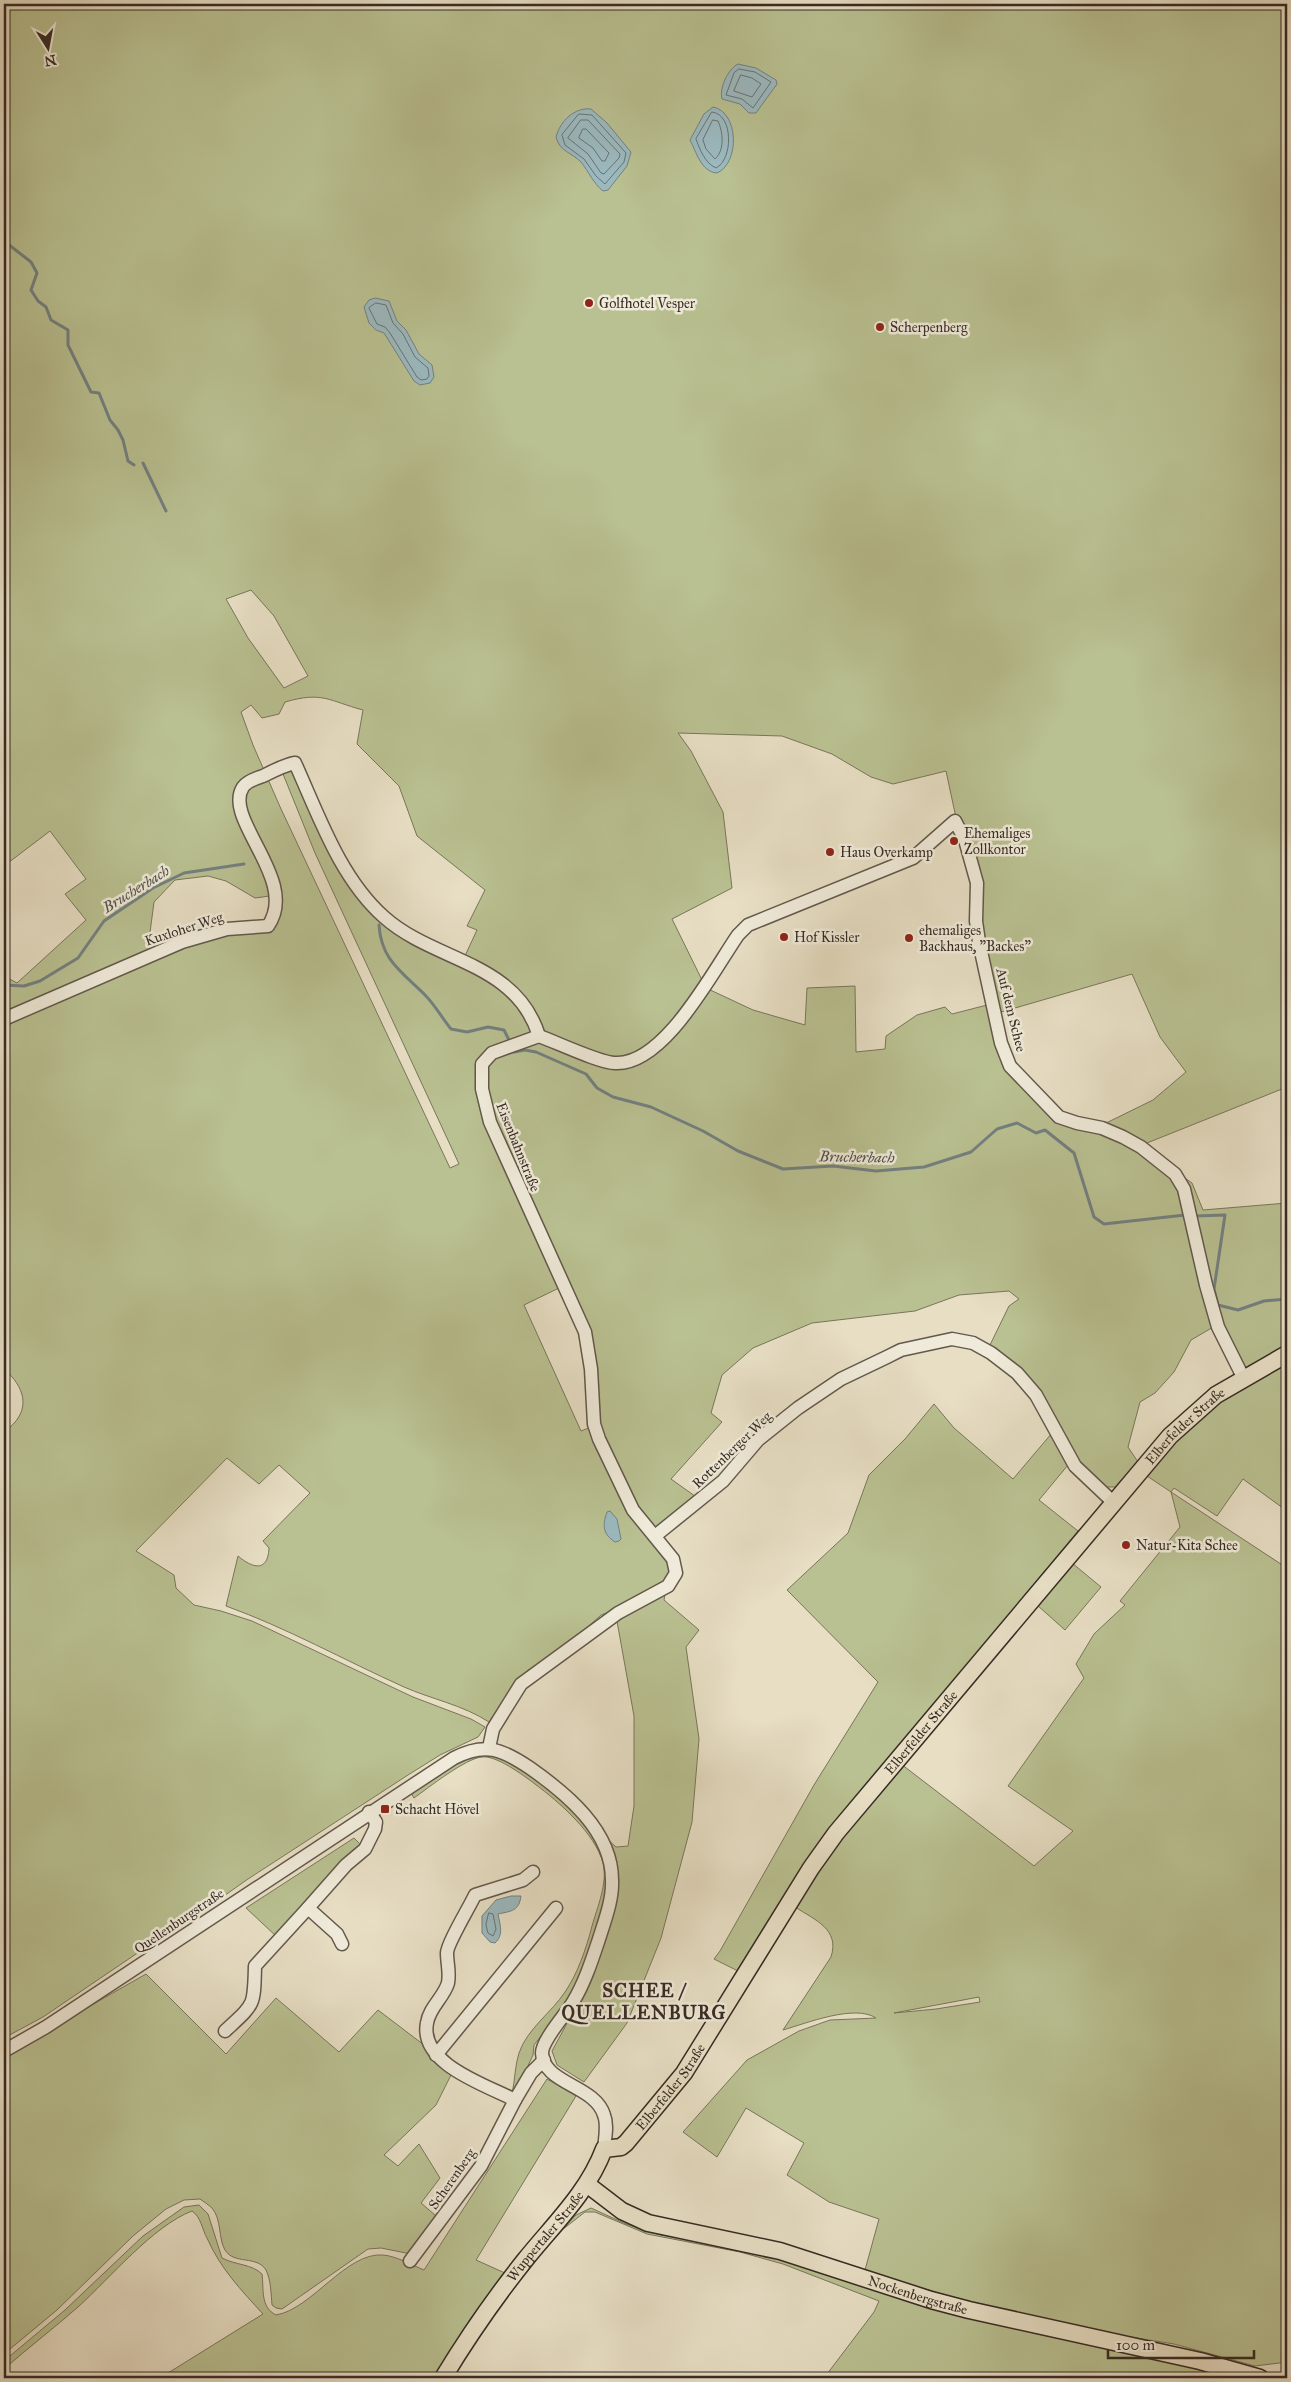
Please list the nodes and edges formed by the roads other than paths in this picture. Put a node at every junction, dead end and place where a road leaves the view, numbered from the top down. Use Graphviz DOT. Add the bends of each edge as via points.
graph roads {
  1 [pos="4,1019"];
  2 [pos="539,1036"];
  3 [pos="1287,1354"];
  4 [pos="1244,1377"];
  5 [pos="1113,1502"];
  6 [pos="655,1536"];
  7 [pos="495,1750"];
  8 [pos="369,1812"];
  9 [pos="533,1872"];
  10 [pos="308,1908"];
  11 [pos="556,1908"];
  12 [pos="342,1944"];
  13 [pos="225,2031"];
  14 [pos="4,2050"];
  15 [pos="436,2056"];
  16 [pos="544,2060"];
  17 [pos="515,2100"];
  18 [pos="604,2148"];
  19 [pos="588,2184"];
  20 [pos="410,2261"];
  21 [pos="443,2378"];
  22 [pos="1260,2378"];
  1 -- 2 [label="street, Kuxloher Weg" via="182,942 228,928 268,926 276,916 276,894 242,814 240,794 250,782 295,763 352,882 371,904 391,924 497,980 525,1006"];
  2 -- 4 [label="street, Auf dem Schee" via="613,1063 637,1060 656,1047 673,1029 748,924 913,858 955,821 965,840 977,883 979,942 1001,1043 1010,1066 1059,1117 1123,1137 1175,1174 1184,1189 1218,1327"];
  2 -- 6 [label="street, Eisenbahnstraße" via="492,1053 482,1064 484,1102 507,1164 585,1332 590,1355 594,1424 599,1439 632,1510"];
  3 -- 4 [label="main road, Elberfelder Straße"];
  4 -- 5 [label="main road, Elberfelder Straße" via="1216,1395 1181,1425"];
  5 -- 6 [label="street, Rottenberger Weg" via="1074,1466 1036,1394 1017,1373 991,1352 973,1343 952,1340 901,1350 842,1379 798,1408 758,1440 723,1481"];
  5 -- 18 [label="main road, Elberfelder Straße" via="836,1833 671,2089 621,2148"];
  6 -- 7 [label="street" via="676,1566 676,1573 668,1586 618,1613 521,1684 493,1729"];
  7 -- 8 [label="street, Quellenburgstraße" via="471,1749"];
  7 -- 16 [label="street" via="538,1774 573,1803 599,1837 612,1871 607,1910 589,1967 575,1999 545,2043"];
  8 -- 10 [label="street" via="376,1822 365,1849 346,1865"];
  8 -- 14 [label="street, Quellenburgstraße" via="46,2027"];
  9 -- 15 [label="street" via="523,1880 475,1895 446,1951 450,1969 448,1985 426,2024 429,2047"];
  10 -- 12 [label="street" via="337,1934"];
  10 -- 13 [label="street" via="255,1966 251,2007"];
  11 -- 15 [label="street"];
  15 -- 17 [label="street" via="453,2069"];
  16 -- 17 [label="street, Scherenberg" via="531,2073"];
  16 -- 18 [label="street, Wuppertaler Straße" via="552,2073 596,2101 604,2114"];
  17 -- 20 [label="street, Scherenberg" via="481,2166"];
  18 -- 19 [label="main road, Wuppertaler Straße"];
  19 -- 21 [label="main road, Wuppertaler Straße" via="474,2326"];
  19 -- 22 [label="main road, Nockenbergstraße" via="622,2211 648,2223 780,2252 960,2308 1200,2361"];
}
